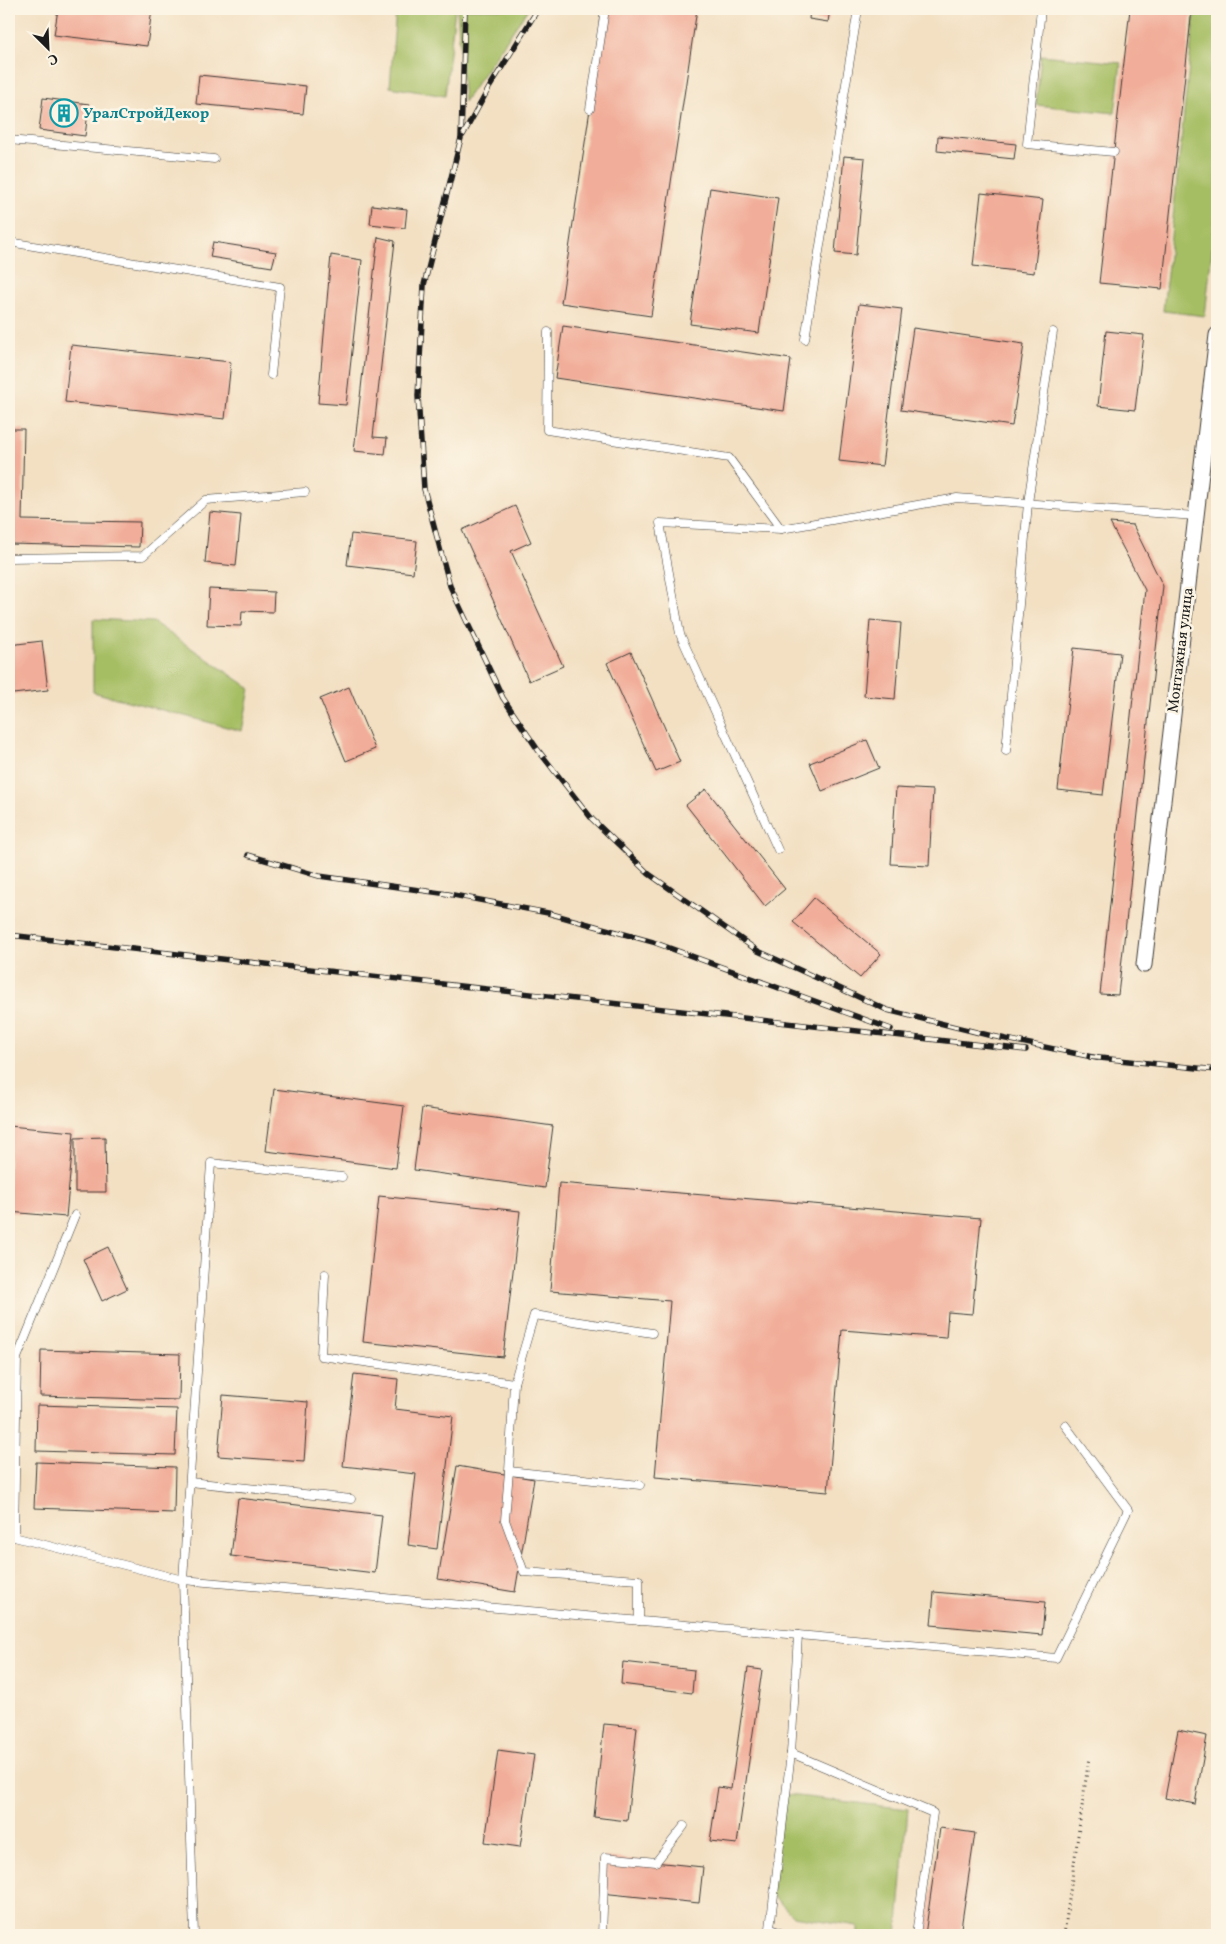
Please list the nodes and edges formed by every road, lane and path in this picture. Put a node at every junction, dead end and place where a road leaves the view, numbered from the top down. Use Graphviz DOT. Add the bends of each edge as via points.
graph roads {
  1 [pos="605,9"];
  2 [pos="858,9"];
  3 [pos="1041,9"];
  4 [pos="590,109"];
  5 [pos="9,140"];
  6 [pos="1114,152"];
  7 [pos="214,159"];
  8 [pos="9,242"];
  9 [pos="548,332"];
  10 [pos="1053,332"];
  11 [pos="1217,335"];
  12 [pos="804,340"];
  13 [pos="271,375"];
  14 [pos="305,492"];
  15 [pos="1028,503"];
  16 [pos="1195,516"];
  17 [pos="781,529"];
  18 [pos="9,558"];
  19 [pos="1006,751"];
  20 [pos="778,850"];
  21 [pos="1144,965"];
  22 [pos="342,1177"];
  23 [pos="75,1215"];
  24 [pos="325,1274"];
  25 [pos="652,1333"];
  26 [pos="514,1383"];
  27 [pos="1064,1425"];
  28 [pos="509,1471"];
  29 [pos="190,1482"];
  30 [pos="640,1484"];
  31 [pos="351,1499"];
  32 [pos="11,1538"];
  33 [pos="183,1580"];
  34 [pos="639,1620"];
  35 [pos="798,1635"];
  36 [pos="791,1753"];
  37 [pos="1089,1757"];
  38 [pos="684,1826"];
  39 [pos="194,1935"];
  40 [pos="602,1935"];
  41 [pos="784,1935"];
  42 [pos="916,1935"];
  43 [pos="1064,1935"];
  1 -- 4 [label="lane"];
  2 -- 12 [label="lane"];
  3 -- 6 [label="lane" via="1027,144"];
  5 -- 7 [label="lane"];
  8 -- 13 [label="lane" via="280,287"];
  9 -- 17 [label="lane" via="547,430 729,458"];
  10 -- 15 [label="lane"];
  11 -- 16 [label="street, Монтажная улица"];
  14 -- 18 [label="lane" via="206,500 143,556"];
  15 -- 16 [label="lane"];
  15 -- 17 [label="lane" via="957,498"];
  15 -- 19 [label="lane"];
  16 -- 21 [label="street, Монтажная улица"];
  17 -- 20 [label="lane" via="660,523 680,634"];
  22 -- 29 [label="lane" via="211,1163"];
  23 -- 32 [label="lane" via="16,1358"];
  24 -- 26 [label="lane" via="322,1356"];
  25 -- 26 [label="lane" via="534,1315"];
  26 -- 28 [label="lane"];
  27 -- 35 [label="lane" via="1128,1510 1056,1658"];
  28 -- 30 [label="lane"];
  28 -- 34 [label="lane" via="505,1520 524,1572 639,1580"];
  29 -- 31 [label="lane"];
  29 -- 33 [label="lane"];
  32 -- 33 [label="lane"];
  33 -- 34 [label="lane"];
  33 -- 39 [label="lane"];
  34 -- 35 [label="lane"];
  35 -- 36 [label="lane"];
  36 -- 41 [label="lane" via="770,1928"];
  36 -- 42 [label="lane" via="933,1813"];
  37 -- 43 [label="path"];
  38 -- 40 [label="lane" via="656,1862 605,1857"];
}
